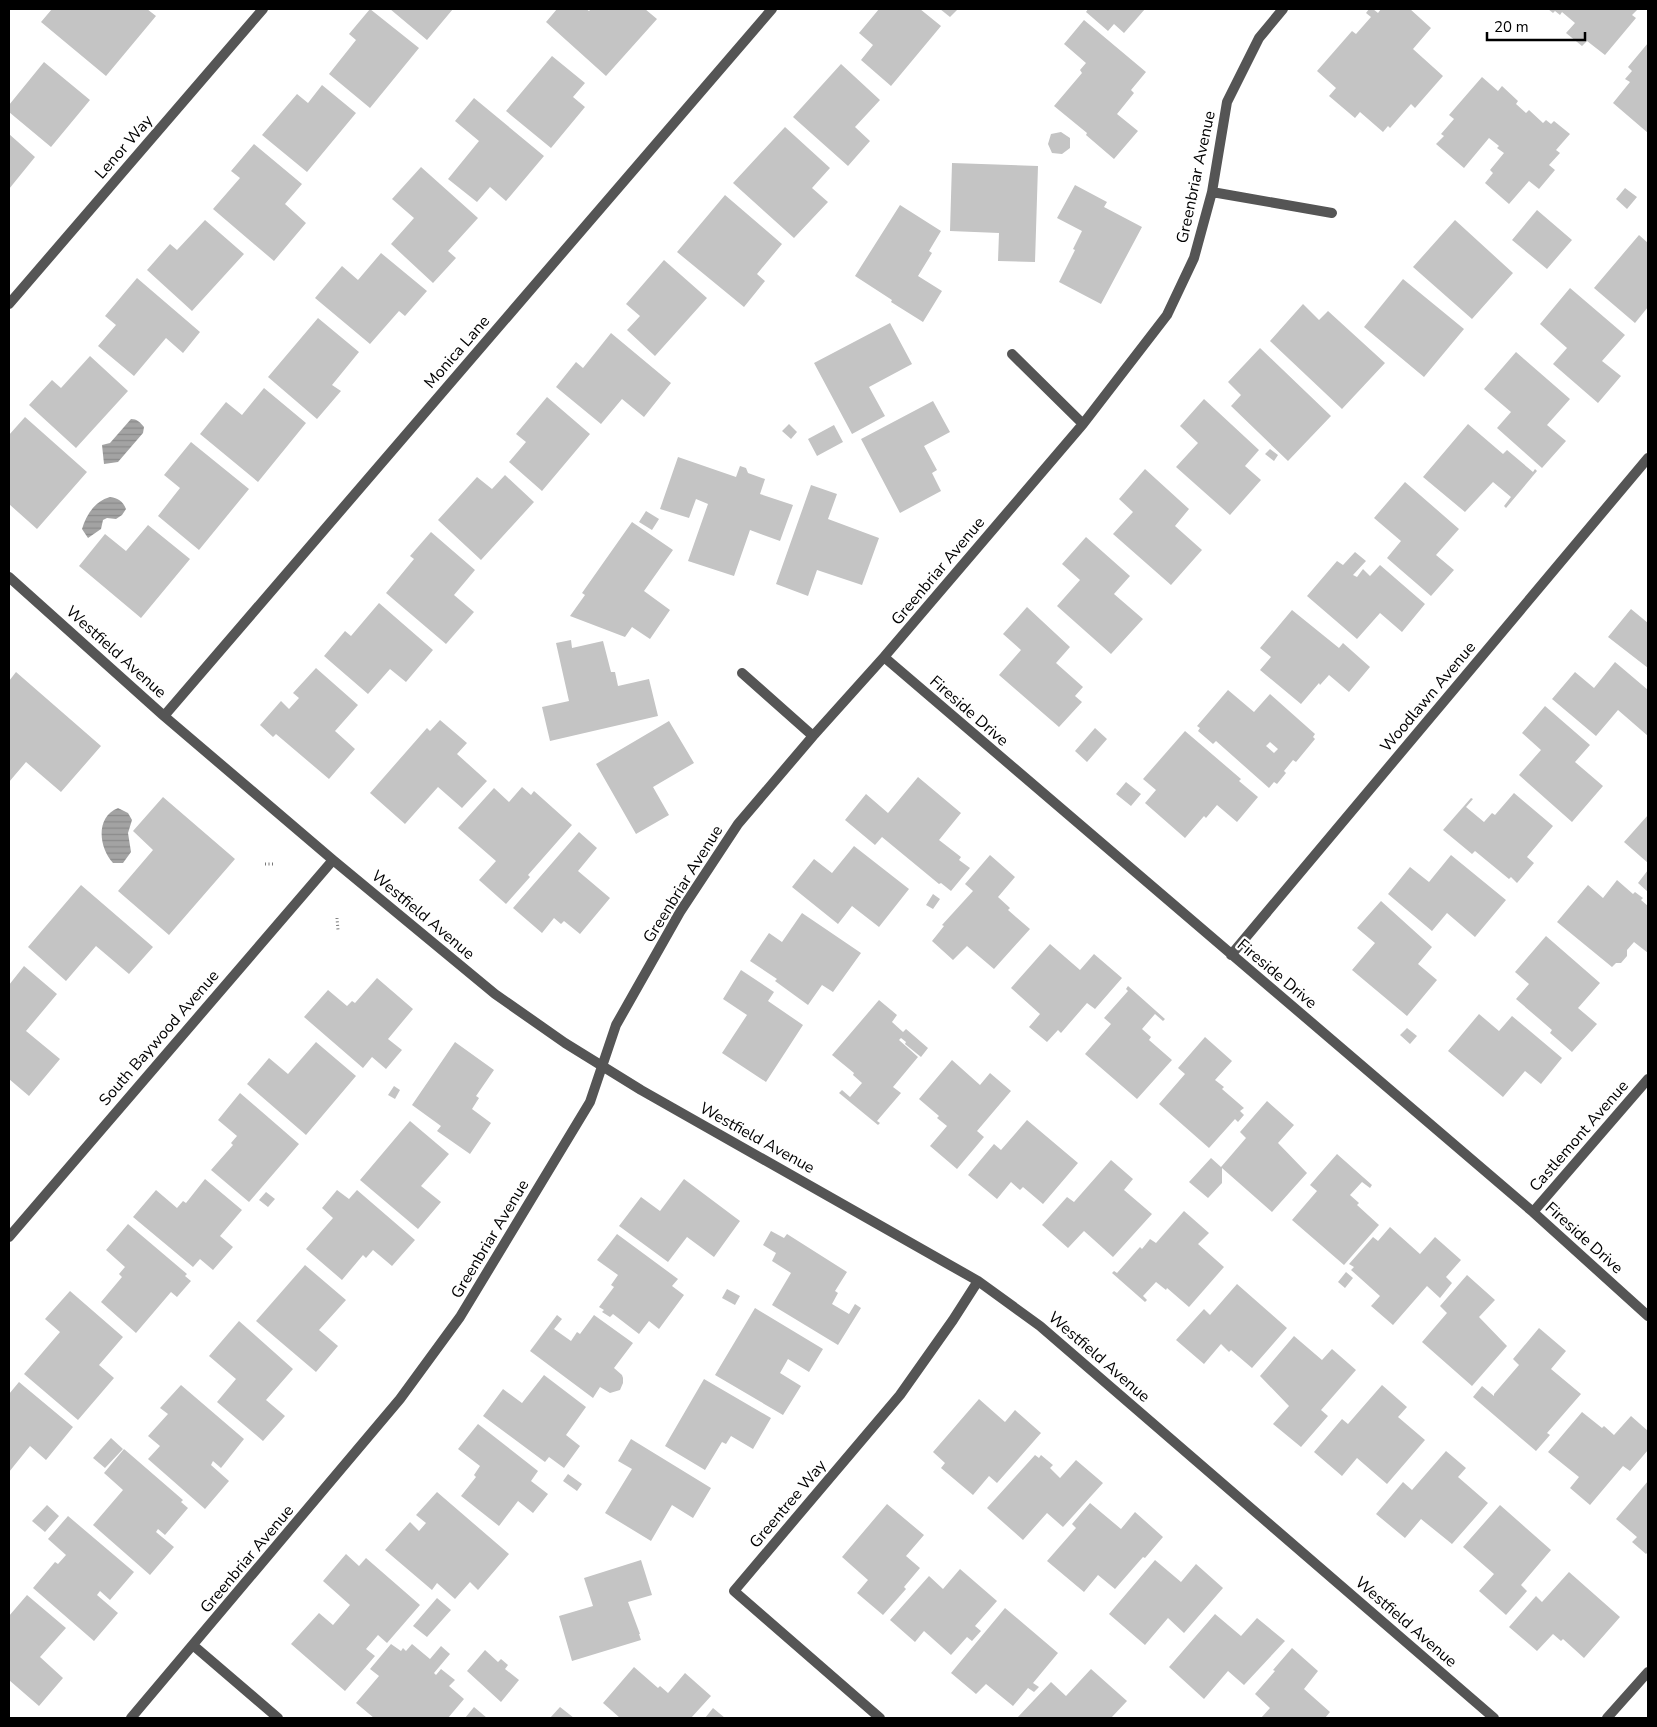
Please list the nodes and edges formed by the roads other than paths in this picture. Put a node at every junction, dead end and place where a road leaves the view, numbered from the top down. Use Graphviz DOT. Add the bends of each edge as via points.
graph roads {
  1 [pos="263,9"];
  2 [pos="772,9"];
  3 [pos="1283,9"];
  4 [pos="1212,192"];
  5 [pos="1332,213"];
  6 [pos="9,304"];
  7 [pos="1012,354"];
  8 [pos="1083,424"];
  9 [pos="1648,458"];
  10 [pos="9,578"];
  11 [pos="884,657"];
  12 [pos="742,673"];
  13 [pos="164,716"];
  14 [pos="813,736"];
  15 [pos="333,860"];
  16 [pos="1231,955"];
  17 [pos="603,1066"];
  18 [pos="1648,1079"];
  19 [pos="1533,1212"];
  20 [pos="9,1237"];
  21 [pos="978,1281"];
  22 [pos="1648,1316"];
  23 [pos="194,1646"];
  24 [pos="1648,1672"];
  25 [pos="131,1718"];
  26 [pos="278,1718"];
  27 [pos="880,1718"];
  28 [pos="1494,1718"];
  29 [pos="1606,1718"];
  1 -- 6 [label="street, Lenor Way"];
  2 -- 13 [label="street, Monica Lane"];
  3 -- 4 [label="street, Greenbriar Avenue" via="1259,38 1226,102"];
  4 -- 5 [label="street"];
  4 -- 8 [label="street, Greenbriar Avenue" via="1194,258 1167,315"];
  7 -- 8 [label="street"];
  8 -- 11 [label="street, Greenbriar Avenue"];
  9 -- 16 [label="street, Woodlawn Avenue"];
  10 -- 13 [label="street, Westfield Avenue"];
  11 -- 14 [label="street, Greenbriar Avenue"];
  11 -- 16 [label="street, Fireside Drive"];
  12 -- 14 [label="street"];
  13 -- 15 [label="street, Westfield Avenue"];
  14 -- 17 [label="street, Greenbriar Avenue" via="738,824 680,912 616,1025"];
  15 -- 17 [label="street, Westfield Avenue" via="495,994"];
  15 -- 20 [label="street, South Baywood Avenue"];
  16 -- 19 [label="street, Fireside Drive"];
  17 -- 21 [label="street, Westfield Avenue"];
  17 -- 23 [label="street, Greenbriar Avenue" via="590,1102 460,1317 400,1399"];
  18 -- 19 [label="street, Castlemont Avenue"];
  19 -- 22 [label="street, Fireside Drive"];
  21 -- 27 [label="street, Greentree Way" via="900,1395 734,1590"];
  21 -- 28 [label="street, Westfield Avenue" via="1040,1326"];
  23 -- 25 [label="street, Greenbriar Avenue"];
  23 -- 26 [label="street"];
  24 -- 29 [label="street"];
}
